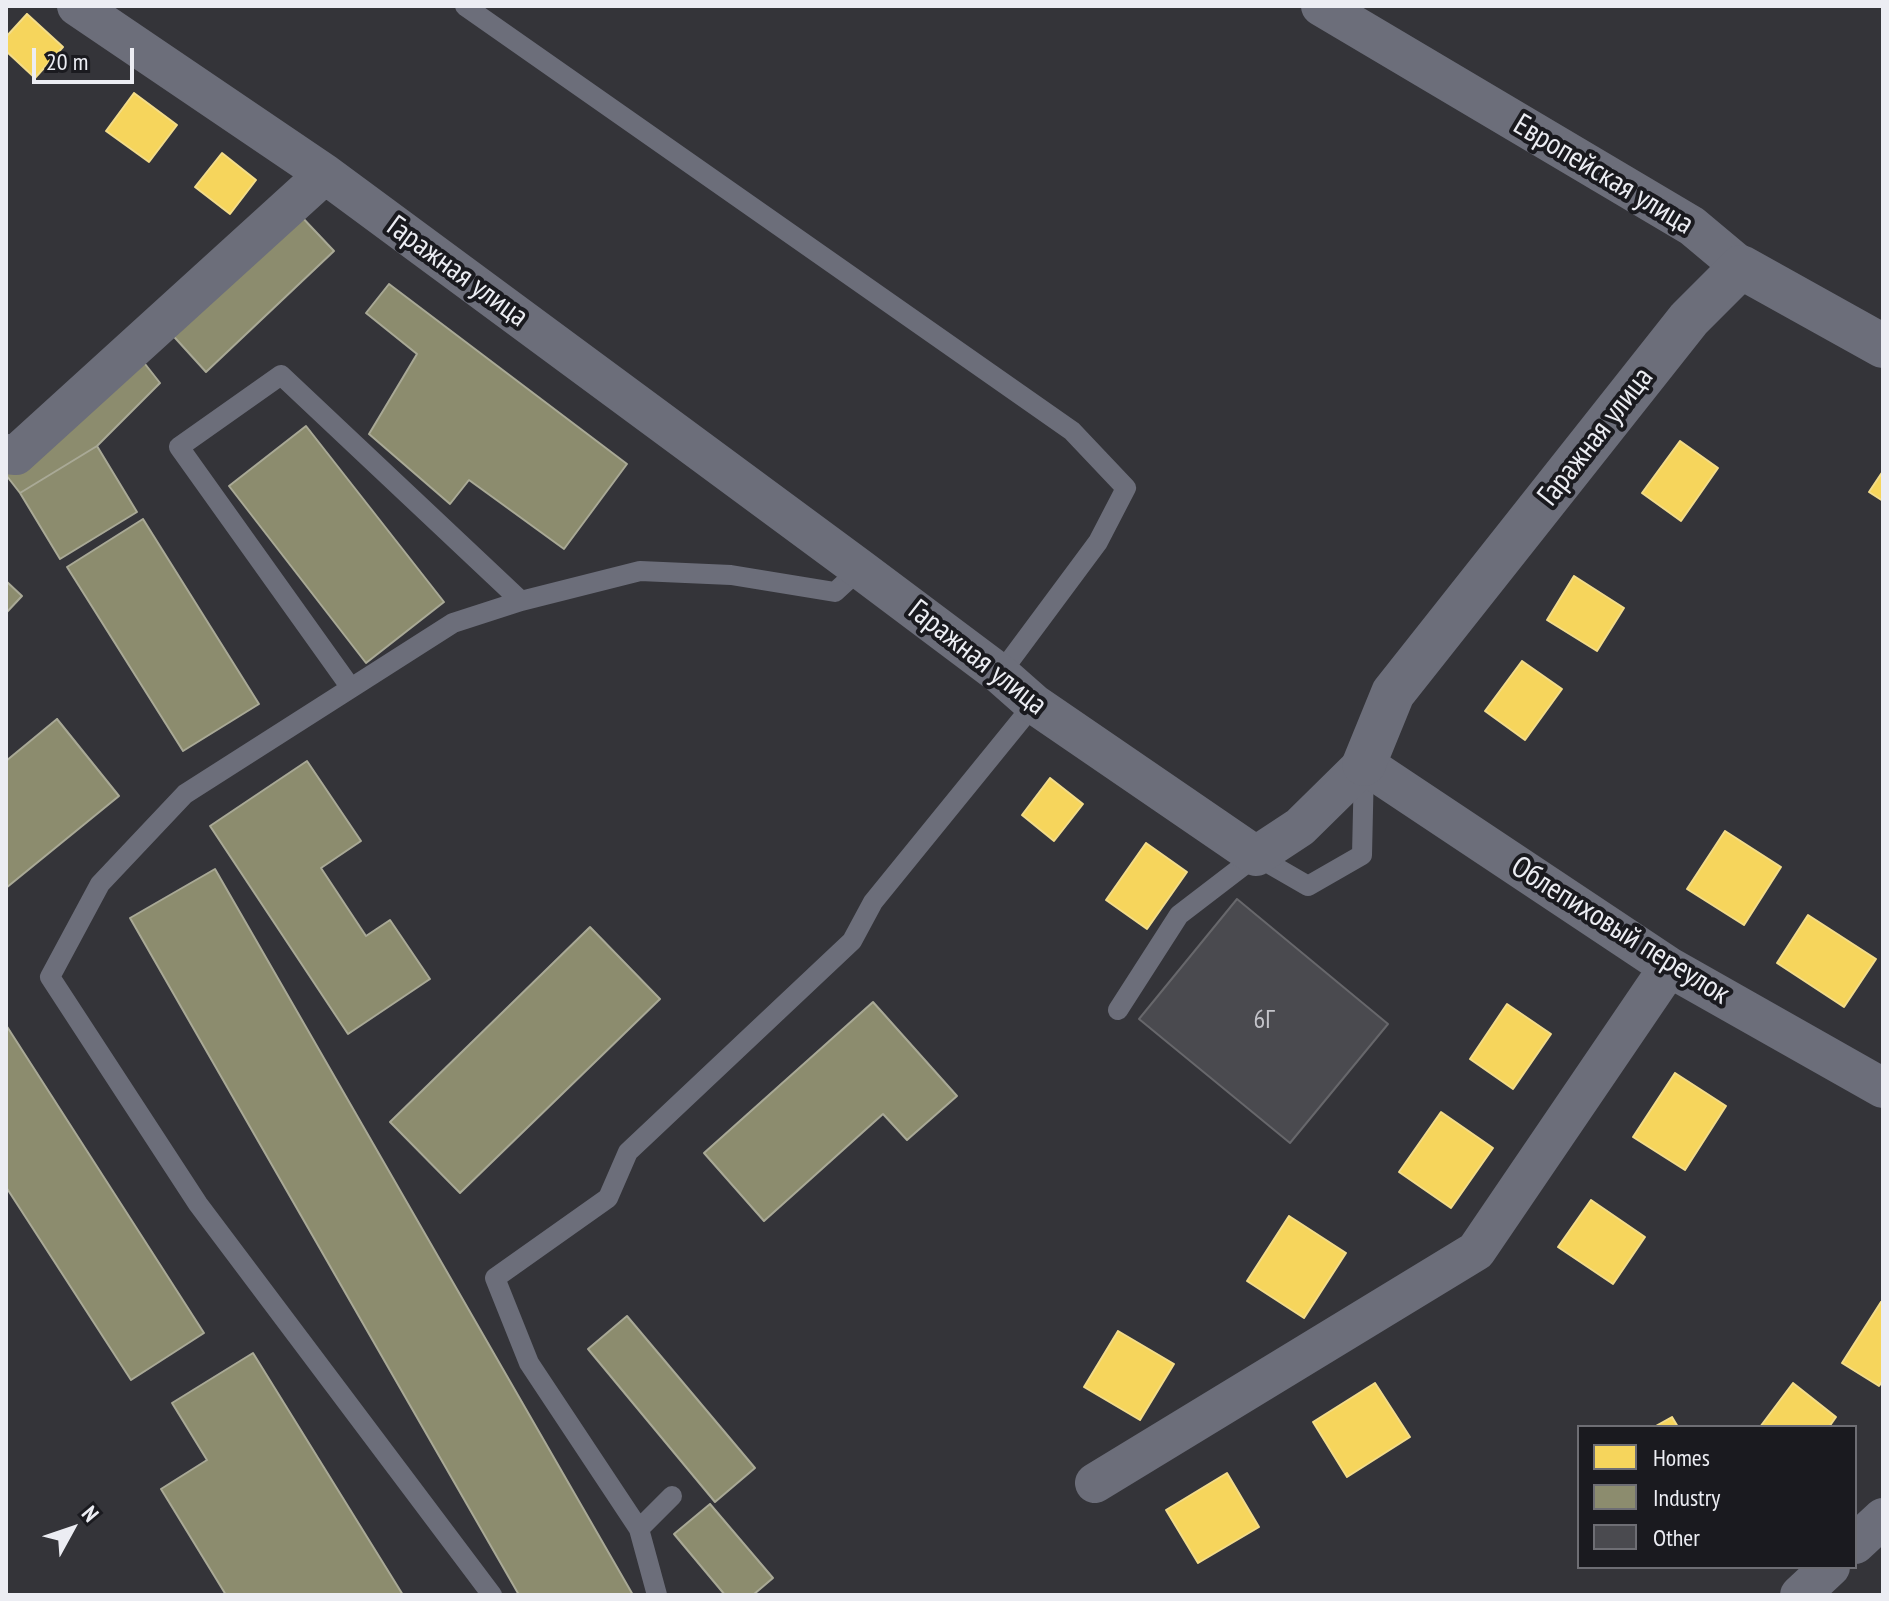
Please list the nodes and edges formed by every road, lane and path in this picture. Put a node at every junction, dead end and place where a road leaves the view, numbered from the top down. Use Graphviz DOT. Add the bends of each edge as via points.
graph roads {
  1 [pos="77,6"];
  2 [pos="465,6"];
  3 [pos="1321,6"];
  4 [pos="325,174"];
  5 [pos="1741,267"];
  6 [pos="1883,346"];
  7 [pos="6,454"];
  8 [pos="860,569"];
  9 [pos="521,601"];
  10 [pos="1000,674"];
  11 [pos="351,688"];
  12 [pos="1034,704"];
  13 [pos="1364,764"];
  14 [pos="1256,856"];
  15 [pos="1669,967"];
  16 [pos="1118,1010"];
  17 [pos="1883,1088"];
  18 [pos="1095,1483"];
  19 [pos="672,1496"];
  20 [pos="1883,1518"];
  21 [pos="639,1529"];
  22 [pos="1857,1542"];
  23 [pos="1828,1569"];
  24 [pos="492,1595"];
  25 [pos="657,1595"];
  26 [pos="1800,1595"];
  1 -- 4 [label="street, Гаражная улица"];
  2 -- 10 [label="lane" via="1072,431 1126,488 1098,542"];
  3 -- 5 [label="street, Европейская улица" via="1692,226"];
  4 -- 7 [label="street" via="16,455"];
  4 -- 8 [label="street, Гаражная улица"];
  5 -- 6 [label="street, Европейская улица"];
  5 -- 13 [label="street, Гаражная улица" via="1689,319 1393,693"];
  8 -- 9 [label="lane" via="835,592 731,575 640,571"];
  8 -- 10 [label="street, Гаражная улица"];
  9 -- 11 [label="lane" via="453,623"];
  9 -- 11 [label="lane" via="281,375 179,447"];
  10 -- 12 [label="street, Гаражная улица"];
  11 -- 24 [label="lane" via="185,794 100,884 50,977 198,1204"];
  12 -- 14 [label="street, Гаражная улица"];
  12 -- 21 [label="lane" via="873,902 852,941 628,1152 608,1198 495,1278 529,1363"];
  13 -- 14 [label="street, Гаражная улица" via="1300,827"];
  13 -- 14 [label="lane" via="1362,855 1308,886"];
  13 -- 15 [label="street, Облепиховый переулок"];
  14 -- 16 [label="lane" via="1179,915"];
  15 -- 17 [label="street, Облепиховый переулок"];
  15 -- 18 [label="street" via="1476,1251"];
  19 -- 21 [label="lane"];
  20 -- 22 [label="street"];
  21 -- 25 [label="lane"];
  23 -- 26 [label="street"];
}
